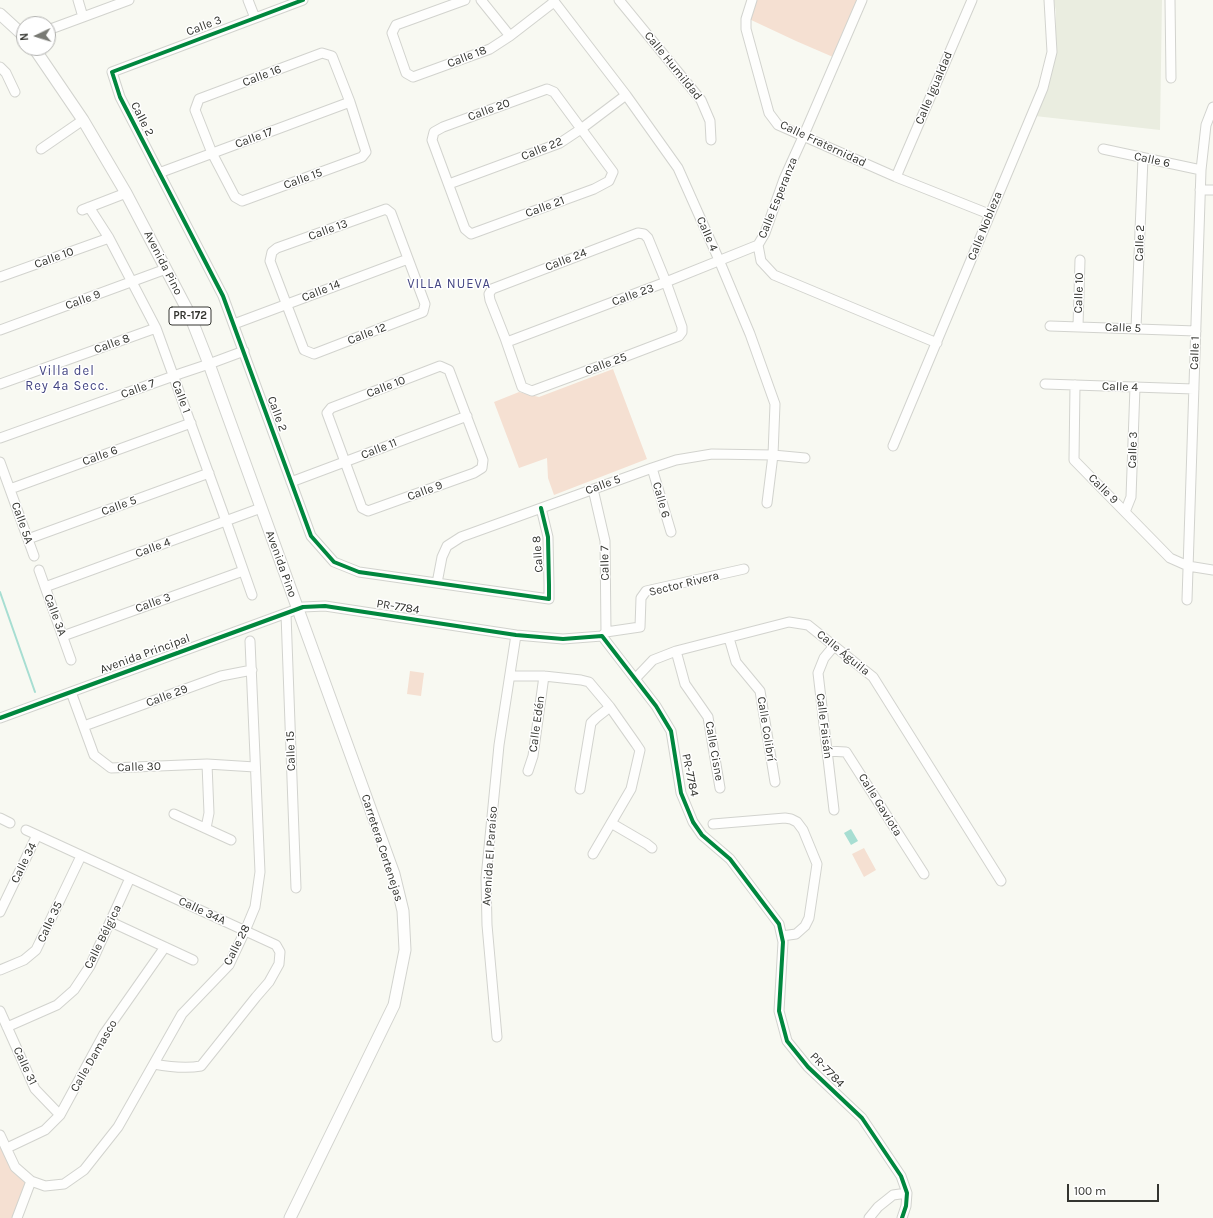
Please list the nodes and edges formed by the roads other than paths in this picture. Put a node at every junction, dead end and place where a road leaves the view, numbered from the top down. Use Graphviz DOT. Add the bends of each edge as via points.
graph roads {
  1 [pos="78,0"];
  2 [pos="129,0"];
  3 [pos="248,0"];
  4 [pos="303,0"];
  5 [pos="465,0"];
  6 [pos="481,0"];
  7 [pos="619,0"];
  8 [pos="752,0"];
  9 [pos="862,0"];
  10 [pos="972,0"];
  11 [pos="1049,0"];
  12 [pos="1170,0"];
  13 [pos="554,1"];
  14 [pos="0,14"];
  15 [pos="84,17"];
  16 [pos="255,18"];
  17 [pos="56,27"];
  18 [pos="16,29"];
  19 [pos="510,36"];
  20 [pos="39,56"];
  21 [pos="2,72"];
  22 [pos="112,72"];
  23 [pos="1171,78"];
  24 [pos="15,92"];
  25 [pos="626,95"];
  26 [pos="350,102"];
  27 [pos="1213,107"];
  28 [pos="83,120"];
  29 [pos="581,129"];
  30 [pos="803,137"];
  31 [pos="711,140"];
  32 [pos="1103,148"];
  33 [pos="41,149"];
  34 [pos="212,153"];
  35 [pos="1143,158"];
  36 [pos="1201,170"];
  37 [pos="159,173"];
  38 [pos="896,177"];
  39 [pos="448,184"];
  40 [pos="1200,190"];
  41 [pos="1213,190"];
  42 [pos="126,193"];
  43 [pos="989,214"];
  44 [pos="109,238"];
  45 [pos="758,245"];
  46 [pos="408,259"];
  47 [pos="719,260"];
  48 [pos="1080,260"];
  49 [pos="166,269"];
  50 [pos="0,277"];
  51 [pos="132,282"];
  52 [pos="666,282"];
  53 [pos="287,304"];
  54 [pos="234,324"];
  55 [pos="1050,326"];
  56 [pos="1078,326"];
  57 [pos="156,328"];
  58 [pos="1136,328"];
  59 [pos="0,330"];
  60 [pos="1196,331"];
  61 [pos="506,342"];
  62 [pos="937,343"];
  63 [pos="244,351"];
  64 [pos="209,364"];
  65 [pos="174,376"];
  66 [pos="0,384"];
  67 [pos="1045,384"];
  68 [pos="1075,385"];
  69 [pos="1134,387"];
  70 [pos="1194,389"];
  71 [pos="467,416"];
  72 [pos="191,424"];
  73 [pos="0,438"];
  74 [pos="892,446"];
  75 [pos="773,454"];
  76 [pos="806,458"];
  77 [pos="344,462"];
  78 [pos="1,465"];
  79 [pos="652,468"];
  80 [pos="209,473"];
  81 [pos="291,482"];
  82 [pos="10,489"];
  83 [pos="593,489"];
  84 [pos="767,503"];
  85 [pos="261,508"];
  86 [pos="540,508"];
  87 [pos="1125,512"];
  88 [pos="226,521"];
  89 [pos="671,532"];
  90 [pos="28,539"];
  91 [pos="34,556"];
  92 [pos="1188,566"];
  93 [pos="744,569"];
  94 [pos="39,570"];
  95 [pos="1213,570"];
  96 [pos="243,571"];
  97 [pos="437,583"];
  98 [pos="45,587"];
  99 [pos="252,595"];
  100 [pos="549,599"];
  101 [pos="1187,600"];
  102 [pos="297,608"];
  103 [pos="286,614"];
  104 [pos="604,634"];
  105 [pos="516,635"];
  106 [pos="63,636"];
  107 [pos="729,638"];
  108 [pos="250,641"];
  109 [pos="834,646"];
  110 [pos="676,651"];
  111 [pos="71,660"];
  112 [pos="252,670"];
  113 [pos="510,676"];
  114 [pos="544,676"];
  115 [pos="635,679"];
  116 [pos="71,692"];
  117 [pos="610,707"];
  118 [pos="0,718"];
  119 [pos="84,726"];
  120 [pos="827,751"];
  121 [pos="207,764"];
  122 [pos="255,767"];
  123 [pos="528,771"];
  124 [pos="775,782"];
  125 [pos="720,788"];
  126 [pos="580,789"];
  127 [pos="834,810"];
  128 [pos="174,814"];
  129 [pos="0,818"];
  130 [pos="10,823"];
  131 [pos="611,823"];
  132 [pos="713,824"];
  133 [pos="206,828"];
  134 [pos="26,830"];
  135 [pos="37,835"];
  136 [pos="230,840"];
  137 [pos="652,848"];
  138 [pos="593,854"];
  139 [pos="81,856"];
  140 [pos="924,874"];
  141 [pos="130,878"];
  142 [pos="1001,880"];
  143 [pos="296,888"];
  144 [pos="0,912"];
  145 [pos="111,922"];
  146 [pos="245,931"];
  147 [pos="782,936"];
  148 [pos="165,947"];
  149 [pos="193,960"];
  150 [pos="0,970"];
  151 [pos="0,1011"];
  152 [pos="7,1027"];
  153 [pos="497,1037"];
  154 [pos="154,1064"];
  155 [pos="60,1115"];
  156 [pos="0,1135"];
  157 [pos="7,1148"];
  158 [pos="31,1181"];
  159 [pos="907,1193"];
  160 [pos="17,1218"];
  161 [pos="290,1218"];
  162 [pos="869,1218"];
  163 [pos="902,1218"];
  1 -- 15 [label="street"];
  2 -- 15 [label="street"];
  3 -- 16 [label="street"];
  4 -- 16 [label="street, Calle 3"];
  5 -- 19 [label="street, Calle 18" via="396,25 392,33 406,73 413,77 490,49"];
  6 -- 19 [label="street"];
  7 -- 31 [label="street, Calle Humildad" via="701,100 710,121"];
  8 -- 30 [label="street, Calle Fraternidad" via="746,29 769,113 778,125"];
  9 -- 30 [label="street, Calle Esperanza"];
  10 -- 38 [label="street, Calle Igualdad"];
  11 -- 43 [label="street, Calle Nobleza" via="1052,52 1043,88"];
  12 -- 23 [label="street"];
  13 -- 19 [label="street, Calle 18"];
  13 -- 25 [label="street, Calle 4"];
  14 -- 18 [label="main road"];
  15 -- 17 [label="street"];
  16 -- 22 [label="street, Calle 3"];
  20 -- 28 [label="main road, Avenida Pino / PR-172"];
  21 -- 24 [label="street"];
  22 -- 37 [label="street, Calle 2" via="120,97"];
  25 -- 29 [label="street, Calle 22"];
  25 -- 47 [label="street, Calle 4" via="678,168"];
  26 -- 34 [label="street, Calle 17"];
  26 -- 34 [label="street, Calle 15" via="366,152 362,157 329,170 242,201 235,197"];
  26 -- 34 [label="street, Calle 16" via="332,56 322,53 199,99 195,110"];
  27 -- 36 [label="street, Calle 1" via="1206,125"];
  28 -- 33 [label="street"];
  28 -- 42 [label="main road, Avenida Pino / PR-172"];
  29 -- 39 [label="street, Calle 22" via="560,143"];
  29 -- 39 [label="street, Calle 20" via="554,92 547,89 444,127 434,132 432,140"];
  29 -- 39 [label="street, Calle 21" via="613,172 610,181 594,189 471,234 465,229"];
  30 -- 38 [label="street, Calle Fraternidad"];
  30 -- 45 [label="street, Calle Esperanza"];
  32 -- 35 [label="street, Calle 6"];
  34 -- 37 [label="street, Calle 17"];
  35 -- 36 [label="street, Calle 6"];
  35 -- 58 [label="street, Calle 2"];
  36 -- 40 [label="street, Calle 1"];
  37 -- 54 [label="street, Calle 2" via="223,296"];
  38 -- 43 [label="street, Calle Fraternidad"];
  40 -- 41 [label="street"];
  40 -- 60 [label="street, Calle 1"];
  42 -- 44 [label="street, Calle 1" via="85,209"];
  42 -- 49 [label="main road, Avenida Pino / PR-172"];
  43 -- 62 [label="street, Calle Nobleza"];
  44 -- 50 [label="street, Calle 10"];
  44 -- 51 [label="street, Calle 1"];
  45 -- 47 [label="street, Calle 23"];
  45 -- 62 [label="street, Calle Esperanza" via="761,261 774,275"];
  46 -- 53 [label="street, Calle 14"];
  46 -- 53 [label="street, Calle 12" via="425,304 423,312 314,354 304,350"];
  46 -- 53 [label="street, Calle 13" via="391,213 386,209 277,248 272,252 270,260"];
  47 -- 52 [label="street, Calle 23"];
  47 -- 75 [label="street, Calle 4" via="750,334 775,404"];
  48 -- 56 [label="street, Calle 10"];
  49 -- 51 [label="street, Calle 9"];
  49 -- 64 [label="main road, Avenida Pino / PR-172" via="189,313"];
  51 -- 57 [label="street, Calle 1"];
  51 -- 59 [label="street, Calle 9"];
  52 -- 61 [label="street, Calle 23"];
  52 -- 61 [label="street, Calle 24" via="648,238 638,233 492,288 490,300"];
  52 -- 61 [label="street, Calle 25" via="682,332 679,336 624,357 532,391 522,387"];
  53 -- 54 [label="street, Calle 14"];
  54 -- 63 [label="street, Calle 2"];
  55 -- 56 [label="street, Calle 5"];
  56 -- 58 [label="street, Calle 5"];
  57 -- 65 [label="street, Calle 1"];
  57 -- 66 [label="street, Calle 8"];
  58 -- 60 [label="street, Calle 5"];
  60 -- 70 [label="street, Calle 1"];
  62 -- 74 [label="street, Calle Nobleza"];
  63 -- 64 [label="street, Calle 7"];
  63 -- 81 [label="street, Calle 2"];
  64 -- 65 [label="street, Calle 7"];
  64 -- 85 [label="main road, Avenida Pino / PR-172"];
  65 -- 72 [label="street, Calle 1"];
  65 -- 73 [label="street, Calle 7"];
  67 -- 68 [label="street, Calle 4"];
  68 -- 69 [label="street, Calle 4"];
  68 -- 87 [label="street, Calle 9" via="1074,460"];
  69 -- 70 [label="street, Calle 4"];
  69 -- 87 [label="street, Calle 3" via="1131,497"];
  70 -- 92 [label="street, Calle 1"];
  71 -- 77 [label="street, Calle 11"];
  71 -- 77 [label="street, Calle 9" via="483,460 482,468 474,473 368,511 362,508"];
  71 -- 77 [label="street, Calle 10" via="450,370 440,366 330,408 327,413"];
  72 -- 80 [label="street, Calle 1"];
  72 -- 82 [label="street, Calle 6"];
  75 -- 76 [label="street, Calle 5"];
  75 -- 79 [label="street, Calle 5" via="712,454 676,460"];
  75 -- 84 [label="street, Calle 4"];
  77 -- 81 [label="street, Calle 11"];
  78 -- 82 [label="street, Calle 5A"];
  79 -- 83 [label="street, Calle 5"];
  79 -- 89 [label="street, Calle 6"];
  80 -- 88 [label="street, Calle 1"];
  80 -- 90 [label="street, Calle 5"];
  81 -- 97 [label="street, Calle 2" via="311,536 334,562 359,572"];
  82 -- 90 [label="street, Calle 5A"];
  83 -- 86 [label="street, Calle 5"];
  83 -- 104 [label="street, Calle 7" via="605,541"];
  85 -- 88 [label="street, Calle 4"];
  85 -- 102 [label="main road, Avenida Pino / PR-172"];
  86 -- 97 [label="street, Calle 5" via="461,537 447,546"];
  86 -- 100 [label="street, Calle 8" via="548,537"];
  87 -- 92 [label="street, Calle 9" via="1170,558"];
  88 -- 96 [label="street, Calle 1"];
  88 -- 98 [label="street, Calle 4"];
  90 -- 91 [label="street, Calle 5A"];
  92 -- 95 [label="street, Calle 9"];
  92 -- 101 [label="street, Calle 1"];
  93 -- 104 [label="street, Sector Rivera" via="646,591 641,598 640,627"];
  94 -- 98 [label="street, Calle 3A"];
  96 -- 99 [label="street, Calle 1"];
  96 -- 106 [label="street, Calle 3"];
  97 -- 100 [label="street, Calle 2"];
  98 -- 106 [label="street, Calle 3A"];
  102 -- 103 [label="street, Avenida Principal / PR-7784"];
  102 -- 105 [label="street, PR-7784 / PR-7784" via="325,606"];
  102 -- 161 [label="main road, Carretera Certenejas / PR-172" via="394,874 403,911 405,950 394,1005"];
  103 -- 116 [label="street, Avenida Principal / PR-7784"];
  103 -- 143 [label="street, Calle 15"];
  104 -- 105 [label="street, PR-7784 / PR-7784" via="563,639"];
  104 -- 115 [label="street, PR-7784 / PR-7784"];
  105 -- 113 [label="street, Avenida El Paraíso"];
  106 -- 111 [label="street, Calle 3A"];
  107 -- 109 [label="street, Calle Águila" via="789,622 808,625"];
  107 -- 110 [label="street, Calle Águila"];
  107 -- 124 [label="street, Calle Colibrí" via="736,662 760,691"];
  108 -- 112 [label="street, Calle 28"];
  109 -- 120 [label="street, Calle Faisán" via="824,658 818,674"];
  109 -- 142 [label="street, Calle Águila" via="873,677"];
  110 -- 115 [label="street, Calle Águila" via="653,660"];
  110 -- 125 [label="street, Calle Cisne" via="685,684 708,717"];
  112 -- 119 [label="street, Calle 29" via="221,676"];
  112 -- 122 [label="street, Calle 28"];
  113 -- 114 [label="street"];
  113 -- 153 [label="street, Avenida El Paraíso" via="499,745 486,878 487,925"];
  114 -- 117 [label="street" via="589,682"];
  114 -- 123 [label="street, Calle Edén"];
  115 -- 147 [label="street, PR-7784 / PR-7784" via="671,731 681,793 693,822 702,835 730,859 779,924"];
  116 -- 118 [label="street, Avenida Principal / PR-7784"];
  116 -- 119 [label="street, Calle 30"];
  117 -- 126 [label="street" via="591,723"];
  117 -- 131 [label="street" via="640,750 631,789"];
  119 -- 121 [label="street, Calle 30" via="94,754 110,768"];
  120 -- 127 [label="street, Calle Faisán"];
  120 -- 140 [label="street, Calle Gaviota" via="846,752"];
  121 -- 122 [label="street, Calle 30"];
  121 -- 133 [label="street" via="209,813"];
  122 -- 146 [label="street, Calle 28" via="260,872 255,907"];
  128 -- 133 [label="street"];
  129 -- 130 [label="street"];
  131 -- 137 [label="street"];
  131 -- 138 [label="street"];
  132 -- 147 [label="street" via="785,818 797,822 802,830 817,864 811,913 805,926 796,934"];
  133 -- 136 [label="street"];
  134 -- 135 [label="street, Calle 34A"];
  135 -- 139 [label="street, Calle 34A"];
  135 -- 144 [label="street, Calle 34"];
  139 -- 141 [label="street, Calle 34A"];
  139 -- 150 [label="street, Calle 35" via="36,950 24,960"];
  141 -- 145 [label="street, Calle Bélgica"];
  141 -- 146 [label="street, Calle 34A"];
  145 -- 148 [label="street"];
  145 -- 152 [label="street, Calle Bélgica" via="90,966 74,990 57,1005"];
  146 -- 154 [label="street, Calle 28" via="229,965 182,1014"];
  146 -- 154 [label="street, Calle 34A" via="276,944 280,952 279,964 270,982 201,1066 190,1068"];
  147 -- 159 [label="street, PR-7784 / PR-7784" via="778,1010 787,1041 808,1067 862,1118 901,1176"];
  148 -- 149 [label="street"];
  148 -- 155 [label="street, Calle Damasco" via="104,1034"];
  151 -- 152 [label="street, Calle 31"];
  152 -- 155 [label="street, Calle 31" via="35,1089"];
  154 -- 158 [label="street, Calle 28" via="118,1127 84,1170 64,1184 45,1186"];
  155 -- 157 [label="street, Calle Damasco" via="45,1130"];
  156 -- 157 [label="street"];
  157 -- 158 [label="street" via="15,1167"];
  158 -- 160 [label="street"];
  159 -- 162 [label="street" via="892,1195"];
  159 -- 163 [label="street"];
}
